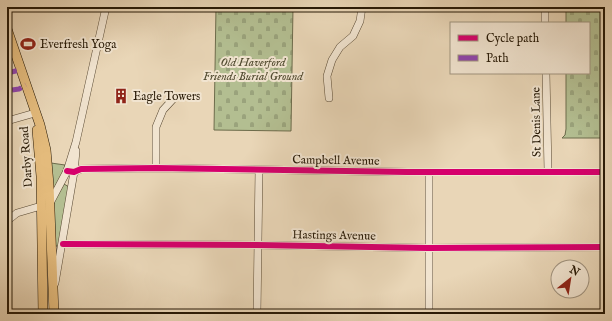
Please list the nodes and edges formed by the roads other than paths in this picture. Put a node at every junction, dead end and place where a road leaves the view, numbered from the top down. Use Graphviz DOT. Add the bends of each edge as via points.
graph roads {
  1 [pos="7,7"];
  2 [pos="11,7"];
  3 [pos="106,7"];
  4 [pos="362,7"];
  5 [pos="545,7"];
  6 [pos="545,22"];
  7 [pos="7,29"];
  8 [pos="546,74"];
  9 [pos="175,97"];
  10 [pos="328,98"];
  11 [pos="35,113"];
  12 [pos="7,121"];
  13 [pos="76,142"];
  14 [pos="156,168"];
  15 [pos="259,170"];
  16 [pos="67,171"];
  17 [pos="548,171"];
  18 [pos="74,172"];
  19 [pos="429,172"];
  20 [pos="605,172"];
  21 [pos="45,205"];
  22 [pos="7,222"];
  23 [pos="63,244"];
  24 [pos="257,245"];
  25 [pos="605,247"];
  26 [pos="428,248"];
  27 [pos="53,297"];
  28 [pos="605,306"];
  29 [pos="43,314"];
  30 [pos="54,314"];
  31 [pos="257,314"];
  32 [pos="429,314"];
  33 [pos="605,314"];
  1 -- 2 [label="main road"];
  3 -- 13 [label="street, Darby Road"];
  4 -- 10 [label="street" via="360,21 353,36 340,47 332,60 327,76"];
  5 -- 6 [label="street"];
  7 -- 11 [label="main road, Darby Road"];
  8 -- 17 [label="street, St Denis Lane"];
  9 -- 14 [label="street" via="163,110 156,127"];
  11 -- 12 [label="street"];
  11 -- 21 [label="main road, Darby Road"];
  13 -- 16 [label="street, Darby Road"];
  13 -- 18 [label="street, Darby Road"];
  14 -- 15 [label="street, Campbell Avenue"];
  14 -- 18 [label="street, Campbell Avenue" via="81,169"];
  15 -- 19 [label="street, Campbell Avenue"];
  15 -- 24 [label="street"];
  16 -- 18 [label="street, Campbell Avenue"];
  16 -- 21 [label="street, Darby Road"];
  17 -- 19 [label="street, Campbell Avenue"];
  17 -- 20 [label="street, Campbell Avenue"];
  18 -- 23 [label="street, Darby Road"];
  19 -- 26 [label="street"];
  21 -- 22 [label="street" via="17,213"];
  21 -- 27 [label="main road, Darby Road"];
  21 -- 29 [label="main road, Darby Road" via="41,221"];
  23 -- 24 [label="street, Hastings Avenue"];
  23 -- 27 [label="street, Darby Road"];
  24 -- 26 [label="street, Hastings Avenue"];
  24 -- 31 [label="street"];
  25 -- 26 [label="street, Hastings Avenue"];
  26 -- 32 [label="street"];
  27 -- 30 [label="main road, Darby Road"];
  28 -- 33 [label="street"];
}
